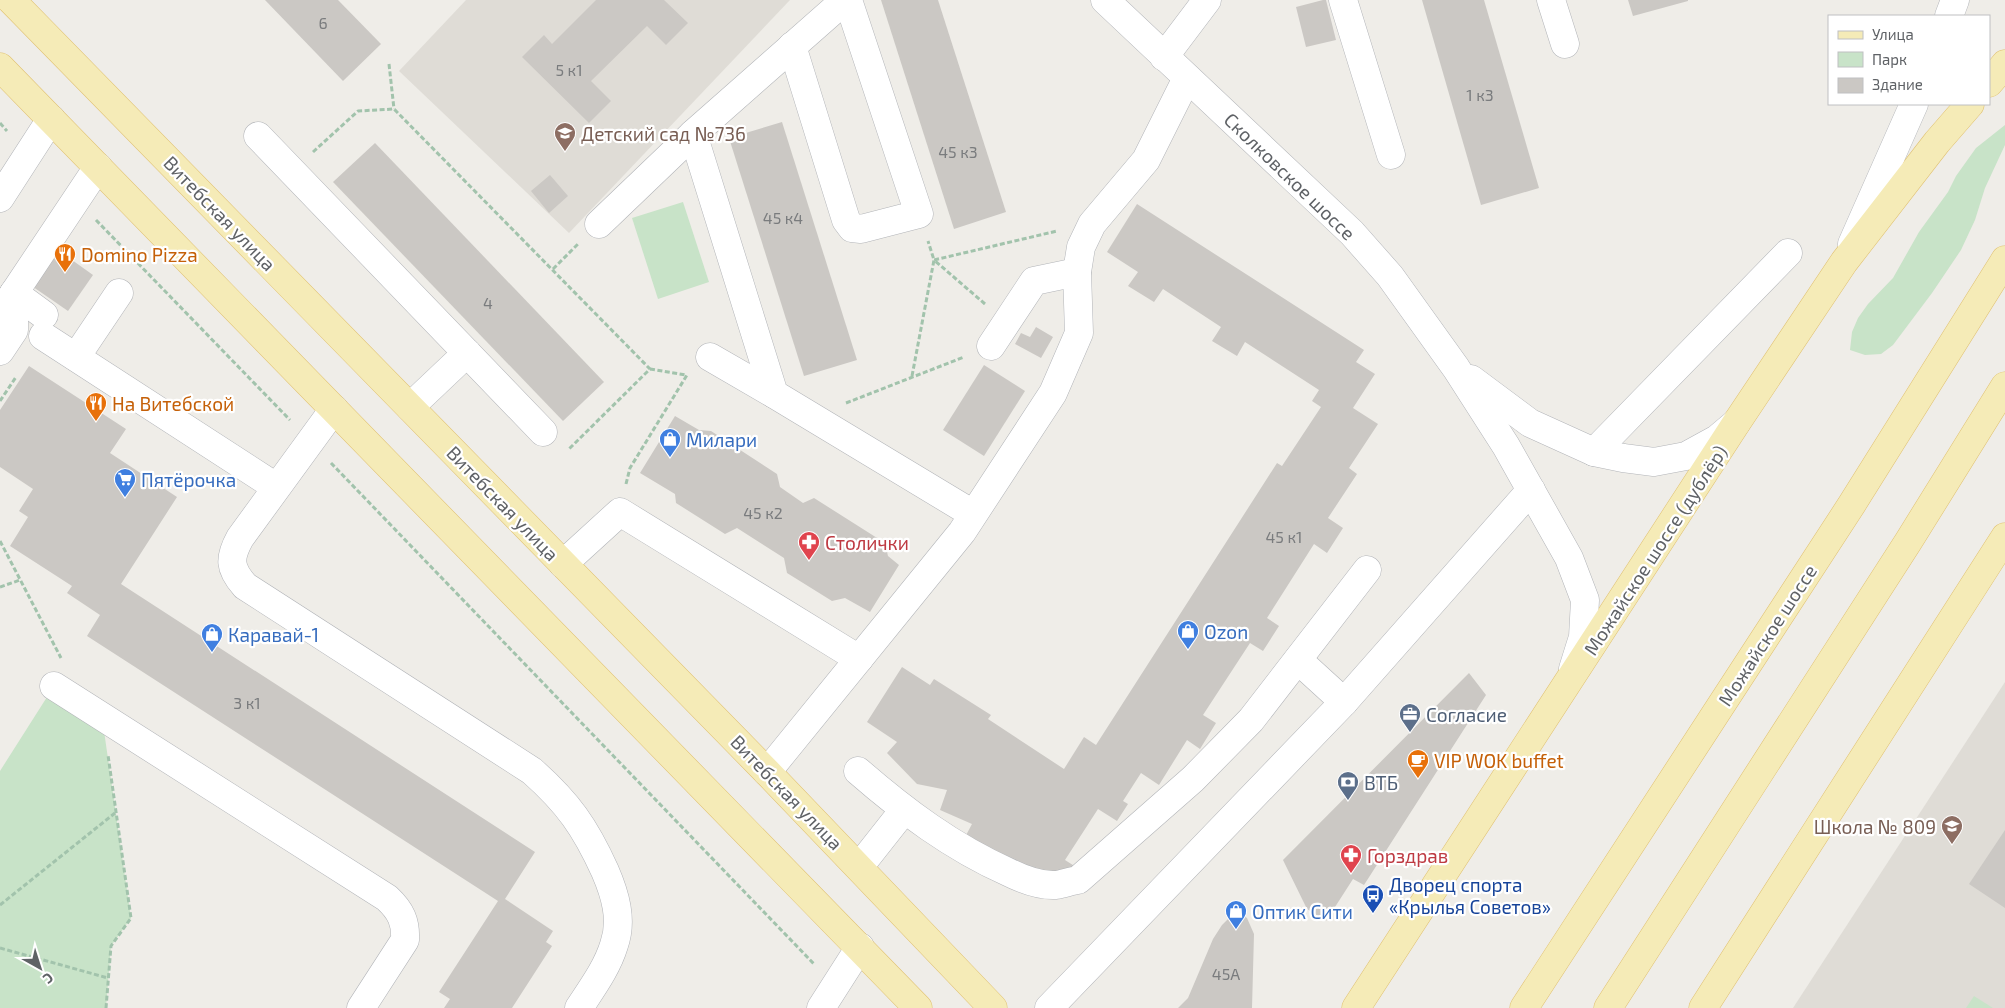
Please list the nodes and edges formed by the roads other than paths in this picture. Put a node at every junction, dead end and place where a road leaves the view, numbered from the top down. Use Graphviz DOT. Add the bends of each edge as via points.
graph roads {
  1 [pos="11,0"];
  2 [pos="846,0"];
  3 [pos="1105,0"];
  4 [pos="1207,0"];
  5 [pos="1343,0"];
  6 [pos="1550,0"];
  7 [pos="1955,0"];
  8 [pos="1949,15"];
  9 [pos="1565,44"];
  10 [pos="792,46"];
  11 [pos="1164,56"];
  12 [pos="2005,64"];
  13 [pos="0,66"];
  14 [pos="1187,78"];
  15 [pos="1990,82"];
  16 [pos="1914,105"];
  17 [pos="1969,105"];
  18 [pos="51,119"];
  19 [pos="693,134"];
  20 [pos="258,136"];
  21 [pos="1391,155"];
  22 [pos="98,167"];
  23 [pos="0,198"];
  24 [pos="599,224"];
  25 [pos="1788,253"];
  26 [pos="2005,260"];
  27 [pos="1844,262"];
  28 [pos="1077,272"];
  29 [pos="119,293"];
  30 [pos="7,304"];
  31 [pos="991,346"];
  32 [pos="0,350"];
  33 [pos="467,353"];
  34 [pos="76,357"];
  35 [pos="710,357"];
  36 [pos="1456,368"];
  37 [pos="2005,386"];
  38 [pos="774,394"];
  39 [pos="410,407"];
  40 [pos="334,409"];
  41 [pos="1737,422"];
  42 [pos="543,432"];
  43 [pos="1594,452"];
  44 [pos="276,487"];
  45 [pos="1531,490"];
  46 [pos="973,514"];
  47 [pos="2005,537"];
  48 [pos="563,564"];
  49 [pos="1367,570"];
  50 [pos="860,659"];
  51 [pos="1298,660"];
  52 [pos="59,676"];
  53 [pos="1569,682"];
  54 [pos="1344,702"];
  55 [pos="858,771"];
  56 [pos="767,772"];
  57 [pos="904,810"];
  58 [pos="859,867"];
  59 [pos="860,947"];
  60 [pos="828,997"];
  61 [pos="1359,1004"];
  62 [pos="361,1008"];
  63 [pos="579,1008"];
  64 [pos="918,1008"];
  65 [pos="993,1008"];
  66 [pos="1049,1008"];
  67 [pos="1524,1008"];
  68 [pos="1608,1008"];
  69 [pos="1703,1008"];
  1 -- 39 [label="main road, Витебская улица"];
  2 -- 10 [label="street"];
  2 -- 10 [label="street" via="919,214 861,229 852,228 846,220"];
  3 -- 11 [label="street, Сколковское шоссе"];
  4 -- 11 [label="street"];
  5 -- 21 [label="street"];
  6 -- 9 [label="street"];
  7 -- 8 [label="street"];
  10 -- 19 [label="street"];
  11 -- 14 [label="street, Сколковское шоссе"];
  12 -- 15 [label="main road"];
  13 -- 18 [label="main road"];
  14 -- 28 [label="street" via="1146,160 1092,224 1081,247"];
  14 -- 36 [label="street, Сколковское шоссе" via="1352,233 1390,276"];
  16 -- 27 [label="street"];
  17 -- 27 [label="main road, Можайское шоссе (дублёр)"];
  18 -- 22 [label="main road"];
  18 -- 23 [label="street"];
  19 -- 24 [label="street"];
  19 -- 38 [label="street"];
  20 -- 33 [label="street"];
  22 -- 30 [label="street"];
  22 -- 40 [label="main road"];
  25 -- 43 [label="street"];
  26 -- 67 [label="main road, Можайское шоссе" via="1852,504"];
  27 -- 41 [label="main road, Можайское шоссе (дублёр)"];
  28 -- 31 [label="street" via="1034,280"];
  28 -- 46 [label="street" via="1079,334 1052,392"];
  29 -- 34 [label="street"];
  30 -- 32 [label="street" via="14,330"];
  30 -- 34 [label="street" via="44,326"];
  33 -- 39 [label="street"];
  33 -- 42 [label="street"];
  34 -- 44 [label="street"];
  35 -- 38 [label="street"];
  36 -- 43 [label="street, Сколковское шоссе" via="1530,423"];
  36 -- 45 [label="street, Сколковское шоссе"];
  37 -- 68 [label="main road"];
  38 -- 46 [label="street"];
  39 -- 48 [label="main road, Витебская улица"];
  40 -- 44 [label="street"];
  40 -- 59 [label="main road"];
  41 -- 43 [label="street, Сколковское шоссе" via="1718,439 1686,456 1654,462"];
  41 -- 53 [label="main road, Можайское шоссе (дублёр)"];
  44 -- 63 [label="street" via="233,551 232,564 236,576 245,586 532,771 563,801 590,839 614,893 618,918 615,944 601,974"];
  45 -- 53 [label="street, Сколковское шоссе" via="1569,558 1585,600 1583,637"];
  45 -- 54 [label="street"];
  46 -- 50 [label="street"];
  47 -- 69 [label="main road"];
  48 -- 50 [label="street" via="620,512"];
  48 -- 56 [label="main road, Витебская улица"];
  49 -- 51 [label="street"];
  50 -- 56 [label="street"];
  51 -- 54 [label="street"];
  51 -- 57 [label="street" via="1251,720 1193,779 1078,880 1055,885 1028,881 956,846"];
  52 -- 62 [label="street" via="102,717 387,898 396,907 403,917 405,940"];
  53 -- 61 [label="main road, Можайское шоссе (дублёр)"];
  54 -- 66 [label="street"];
  55 -- 57 [label="street"];
  56 -- 58 [label="main road, Витебская улица"];
  57 -- 58 [label="street"];
  58 -- 65 [label="main road, Витебская улица"];
  59 -- 60 [label="street"];
  59 -- 64 [label="main road"];
}
